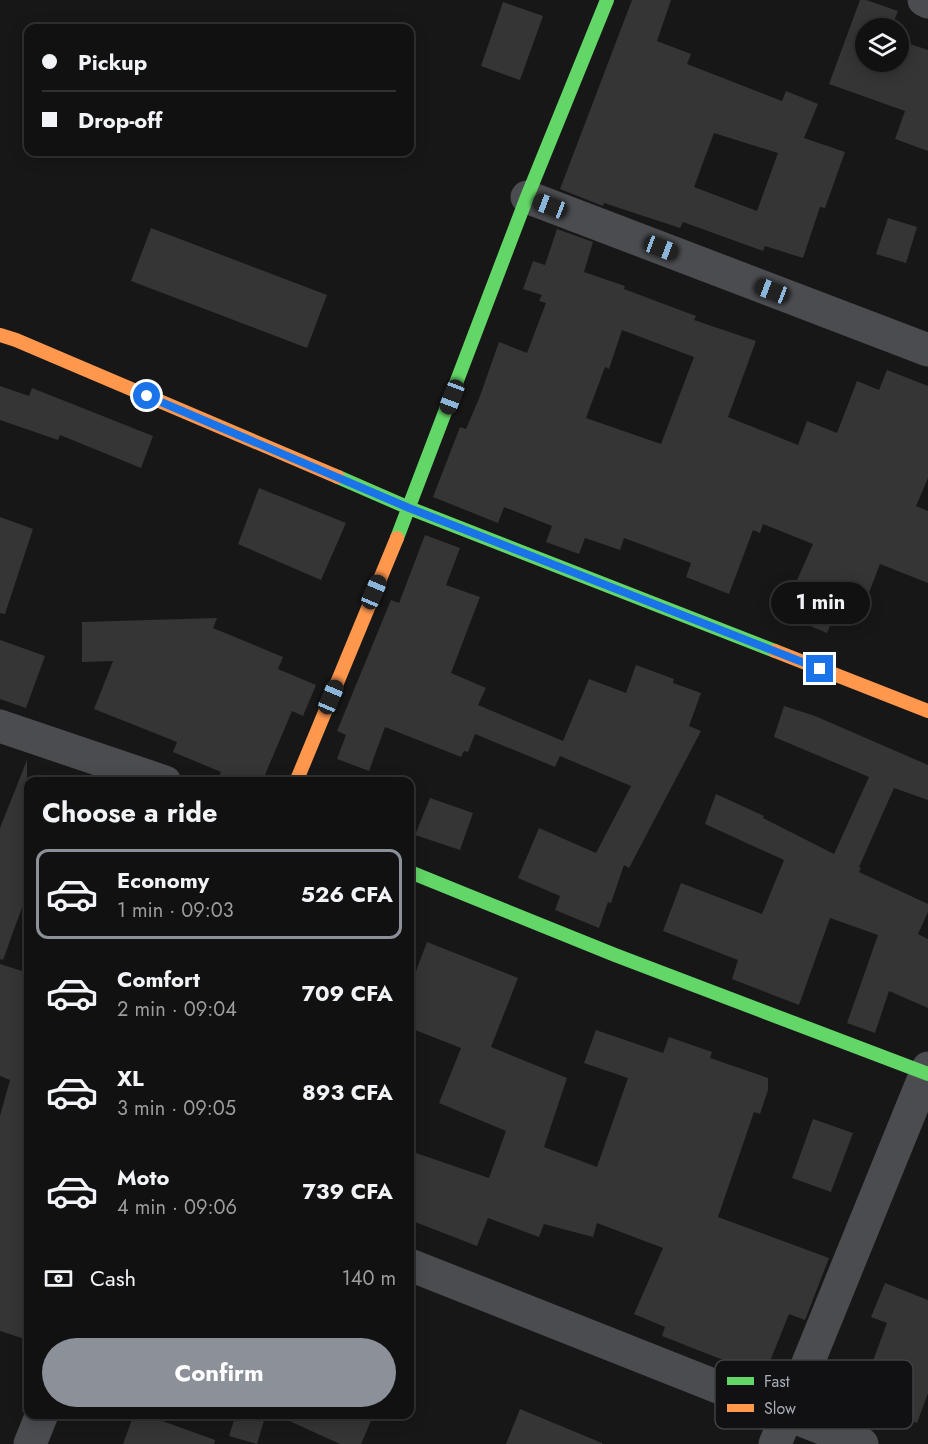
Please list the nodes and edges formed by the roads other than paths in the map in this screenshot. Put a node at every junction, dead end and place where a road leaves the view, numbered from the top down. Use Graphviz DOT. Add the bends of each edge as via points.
graph roads {
  1 [pos="607,0"];
  2 [pos="527,197"];
  3 [pos="0,335"];
  4 [pos="928,350"];
  5 [pos="409,508"];
  6 [pos="928,711"];
  7 [pos="0,726"];
  8 [pos="150,777"];
  9 [pos="298,777"];
  10 [pos="414,874"];
  11 [pos="927,1072"];
  12 [pos="414,1267"];
  13 [pos="809,1360"];
  14 [pos="715,1400"];
  15 [pos="40,1419"];
  16 [pos="781,1429"];
  17 [pos="30,1444"];
  18 [pos="861,1444"];
  1 -- 2 [label="street"];
  2 -- 4 [label="street"];
  2 -- 5 [label="street"];
  3 -- 5 [label="street"];
  5 -- 6 [label="street"];
  5 -- 9 [label="street"];
  7 -- 8 [label="street"];
  10 -- 11 [label="street" via="615,955"];
  11 -- 13 [label="street"];
  12 -- 14 [label="street"];
  15 -- 17 [label="street"];
  16 -- 18 [label="street"];
}
